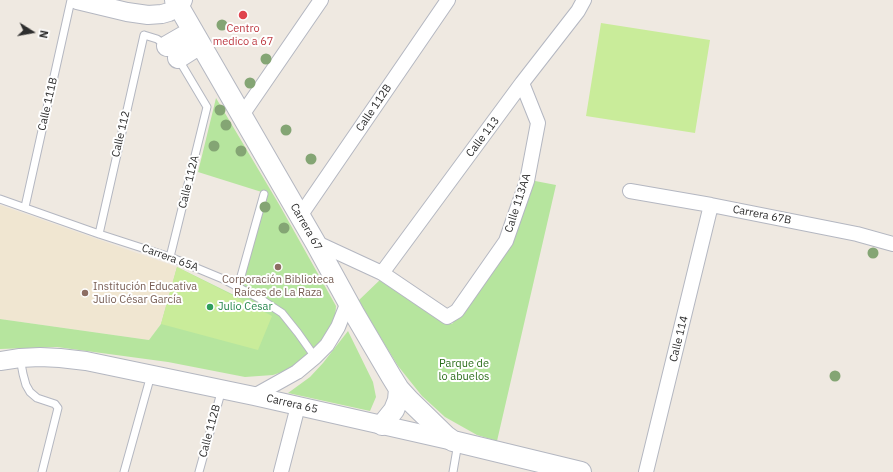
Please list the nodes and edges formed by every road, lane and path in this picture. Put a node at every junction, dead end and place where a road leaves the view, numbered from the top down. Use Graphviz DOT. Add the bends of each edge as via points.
graph roads {
  1 [pos="71,0"];
  2 [pos="77,0"];
  3 [pos="321,0"];
  4 [pos="448,0"];
  5 [pos="584,0"];
  6 [pos="179,2"];
  7 [pos="197,38"];
  8 [pos="172,52"];
  9 [pos="522,84"];
  10 [pos="242,115"];
  11 [pos="630,191"];
  12 [pos="264,194"];
  13 [pos="0,199"];
  14 [pos="711,205"];
  15 [pos="25,207"];
  16 [pos="300,216"];
  17 [pos="99,234"];
  18 [pos="315,242"];
  19 [pos="893,244"];
  20 [pos="170,257"];
  21 [pos="382,273"];
  22 [pos="238,287"];
  23 [pos="348,302"];
  24 [pos="315,357"];
  25 [pos="20,358"];
  26 [pos="0,361"];
  27 [pos="151,374"];
  28 [pos="222,389"];
  29 [pos="399,389"];
  30 [pos="254,396"];
  31 [pos="298,406"];
  32 [pos="382,425"];
  33 [pos="456,442"];
  34 [pos="42,472"];
  35 [pos="124,472"];
  36 [pos="199,472"];
  37 [pos="281,472"];
  38 [pos="453,472"];
  39 [pos="581,472"];
  40 [pos="646,472"];
  1 -- 15 [label="lane, Calle 111B"];
  2 -- 6 [label="street" via="148,15 169,12"];
  3 -- 10 [label="street"];
  4 -- 16 [label="street, Calle 112B"];
  5 -- 9 [label="street, Calle 113"];
  6 -- 7 [label="main road, Carrera 67"];
  7 -- 8 [label="main road"];
  7 -- 10 [label="main road, Carrera 67"];
  8 -- 17 [label="lane, Calle 112" via="157,39 144,35"];
  8 -- 20 [label="lane, Calle 112A" via="207,107"];
  9 -- 21 [label="street, Calle 113"];
  9 -- 21 [label="street, Calle 113AA" via="538,123 527,181 506,241 456,311 447,317"];
  10 -- 16 [label="main road, Carrera 67"];
  11 -- 14 [label="street, Carrera 67B"];
  12 -- 22 [label="lane"];
  13 -- 15 [label="lane, Carrera 65A"];
  14 -- 19 [label="street, Carrera 67B" via="856,234"];
  14 -- 40 [label="street, Calle 114"];
  15 -- 17 [label="lane, Carrera 65A"];
  16 -- 18 [label="main road, Carrera 67"];
  17 -- 20 [label="lane, Carrera 65A"];
  18 -- 21 [label="street"];
  18 -- 23 [label="main road, Carrera 67"];
  20 -- 22 [label="lane, Carrera 65A"];
  22 -- 24 [label="lane, Carrera 65A" via="282,313"];
  23 -- 24 [label="street" via="338,327 327,345"];
  23 -- 29 [label="main road, Carrera 67"];
  24 -- 30 [label="street" via="297,372"];
  25 -- 26 [label="street, Carrera 65"];
  25 -- 27 [label="street, Carrera 65" via="86,361"];
  25 -- 34 [label="lane" via="30,392 58,408"];
  27 -- 28 [label="street, Carrera 65"];
  27 -- 35 [label="lane"];
  28 -- 30 [label="street, Carrera 65"];
  28 -- 36 [label="lane, Calle 112B"];
  29 -- 32 [label="main road" via="394,410"];
  29 -- 33 [label="main road, Carrera 67" via="422,414"];
  30 -- 31 [label="street, Carrera 65"];
  31 -- 32 [label="street, Carrera 65"];
  31 -- 37 [label="street"];
  32 -- 33 [label="street, Carrera 65"];
  33 -- 38 [label="lane"];
  33 -- 39 [label="main road, Carrera 65"];
}
